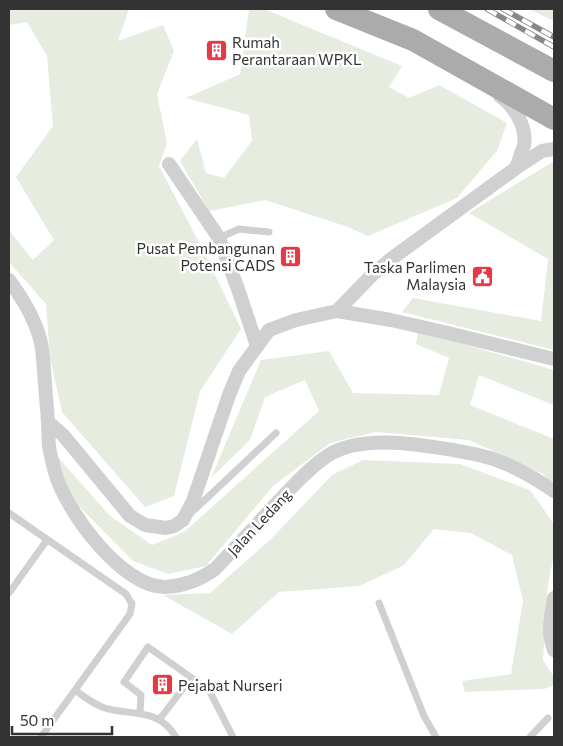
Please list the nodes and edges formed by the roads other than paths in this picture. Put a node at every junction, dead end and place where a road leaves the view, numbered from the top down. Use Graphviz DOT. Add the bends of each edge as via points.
graph roads {
  1 [pos="336,9"];
  2 [pos="439,9"];
  3 [pos="466,69"];
  4 [pos="554,71"];
  5 [pos="554,120"];
  6 [pos="554,149"];
  7 [pos="169,164"];
  8 [pos="516,168"];
  9 [pos="269,232"];
  10 [pos="220,238"];
  11 [pos="9,280"];
  12 [pos="337,311"];
  13 [pos="257,346"];
  14 [pos="554,359"];
  15 [pos="48,422"];
  16 [pos="276,433"];
  17 [pos="554,491"];
  18 [pos="9,513"];
  19 [pos="184,520"];
  20 [pos="47,540"];
  21 [pos="9,594"];
  22 [pos="554,598"];
  23 [pos="379,603"];
  24 [pos="554,650"];
  25 [pos="191,678"];
  26 [pos="75,690"];
  27 [pos="140,713"];
  28 [pos="548,718"];
  29 [pos="159,720"];
  30 [pos="41,737"];
  31 [pos="176,737"];
  32 [pos="233,737"];
  33 [pos="436,737"];
  34 [pos="530,737"];
  1 -- 3 [label="main road" via="413,40"];
  2 -- 4 [label="main road"];
  3 -- 5 [label="main road"];
  3 -- 8 [label="street" via="509,102 521,121 524,144"];
  6 -- 8 [label="street" via="542,151"];
  7 -- 10 [label="street"];
  8 -- 12 [label="street" via="391,259"];
  9 -- 10 [label="lane" via="239,229"];
  10 -- 13 [label="street"];
  11 -- 15 [label="street, Jalan Ledang" via="30,311 42,344"];
  12 -- 13 [label="street" via="269,330"];
  12 -- 14 [label="street" via="390,320"];
  13 -- 19 [label="street" via="239,371"];
  15 -- 17 [label="street, Jalan Ledang" via="55,473 64,496 89,534 127,572 145,582 165,587 203,578 215,569 298,480 329,455 344,448 390,443 474,454 500,461"];
  15 -- 19 [label="street" via="63,435 130,516 145,525 166,528"];
  16 -- 19 [label="lane"];
  18 -- 20 [label="lane"];
  20 -- 21 [label="lane"];
  20 -- 26 [label="lane" via="126,594 132,604 130,614"];
  22 -- 24 [label="street" via="550,623"];
  23 -- 33 [label="lane" via="424,716"];
  25 -- 27 [label="lane" via="148,647 124,682 141,695"];
  25 -- 29 [label="lane"];
  25 -- 32 [label="lane" via="209,690"];
  26 -- 27 [label="lane" via="101,707"];
  26 -- 30 [label="lane"];
  27 -- 29 [label="lane"];
  28 -- 34 [label="lane"];
  29 -- 31 [label="lane"];
}
